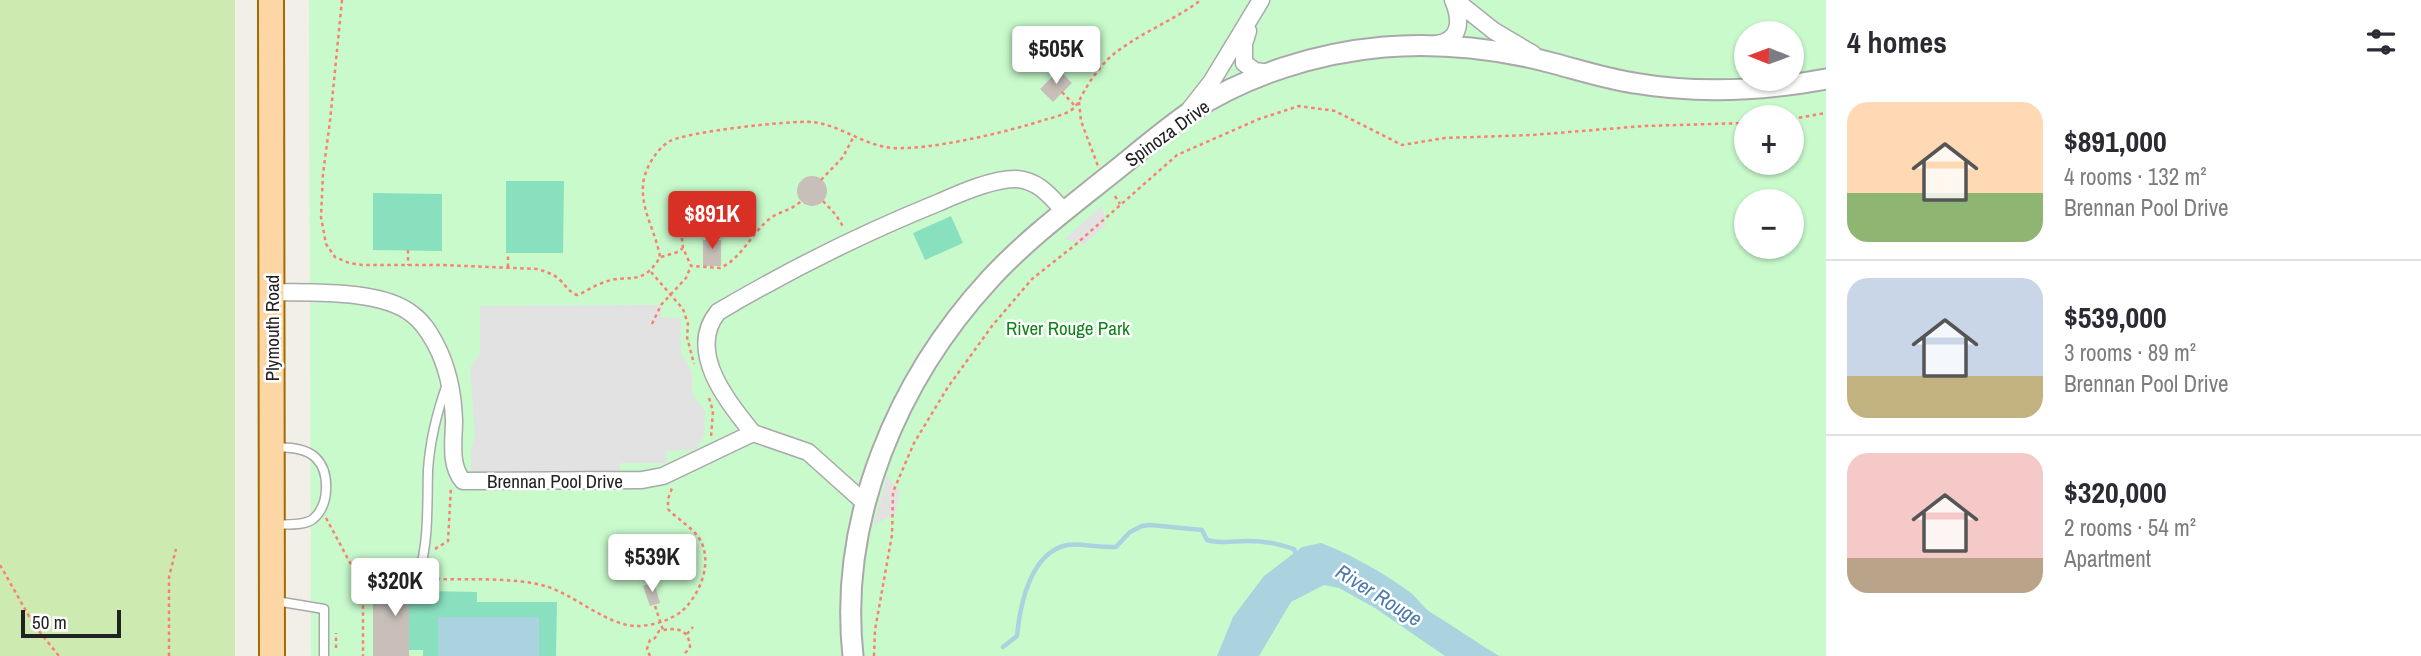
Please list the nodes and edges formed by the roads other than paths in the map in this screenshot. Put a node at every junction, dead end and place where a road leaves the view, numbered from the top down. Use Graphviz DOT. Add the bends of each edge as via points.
graph roads {
  1 [pos="271,0"];
  2 [pos="1261,0"];
  3 [pos="1454,0"];
  4 [pos="1428,46"];
  5 [pos="1555,63"];
  6 [pos="1269,73"];
  7 [pos="1826,79"];
  8 [pos="1186,115"];
  9 [pos="1064,211"];
  10 [pos="272,292"];
  11 [pos="449,379"];
  12 [pos="753,433"];
  13 [pos="272,447"];
  14 [pos="865,503"];
  15 [pos="272,525"];
  16 [pos="419,574"];
  17 [pos="272,601"];
  18 [pos="272,656"];
  19 [pos="324,656"];
  20 [pos="853,656"];
  1 -- 10 [label="main road, Plymouth Road"];
  2 -- 6 [label="street" via="1242,55 1248,68"];
  2 -- 8 [label="street"];
  3 -- 4 [label="street" via="1459,15 1454,37"];
  3 -- 5 [label="street" via="1511,42"];
  4 -- 5 [label="street, Spinoza Drive"];
  4 -- 6 [label="street, Spinoza Drive" via="1387,46 1322,56"];
  5 -- 7 [label="street, Spinoza Drive" via="1633,83 1686,90 1767,88"];
  6 -- 8 [label="street, Spinoza Drive"];
  8 -- 9 [label="street, Spinoza Drive"];
  9 -- 12 [label="street" via="1037,184 1013,179 977,187 851,241 718,312 706,334 708,363 728,403"];
  9 -- 14 [label="street, Spinoza Drive" via="993,276 929,358 895,419"];
  10 -- 11 [label="street, Brennan Pool Drive" via="353,295 394,304 425,326 446,363"];
  10 -- 13 [label="main road, Plymouth Road"];
  11 -- 12 [label="street, Brennan Pool Drive" via="454,470 463,481 631,481 663,475"];
  11 -- 16 [label="lane" via="432,435 425,554"];
  12 -- 14 [label="street" via="808,452"];
  13 -- 15 [label="main road, Plymouth Road"];
  13 -- 15 [label="lane" via="299,449 315,457 325,472 326,494 313,520"];
  14 -- 20 [label="street, Spinoza Drive" via="853,576"];
  15 -- 17 [label="main road, Plymouth Road"];
  17 -- 18 [label="main road, Plymouth Road"];
  17 -- 19 [label="lane" via="324,609"];
}
